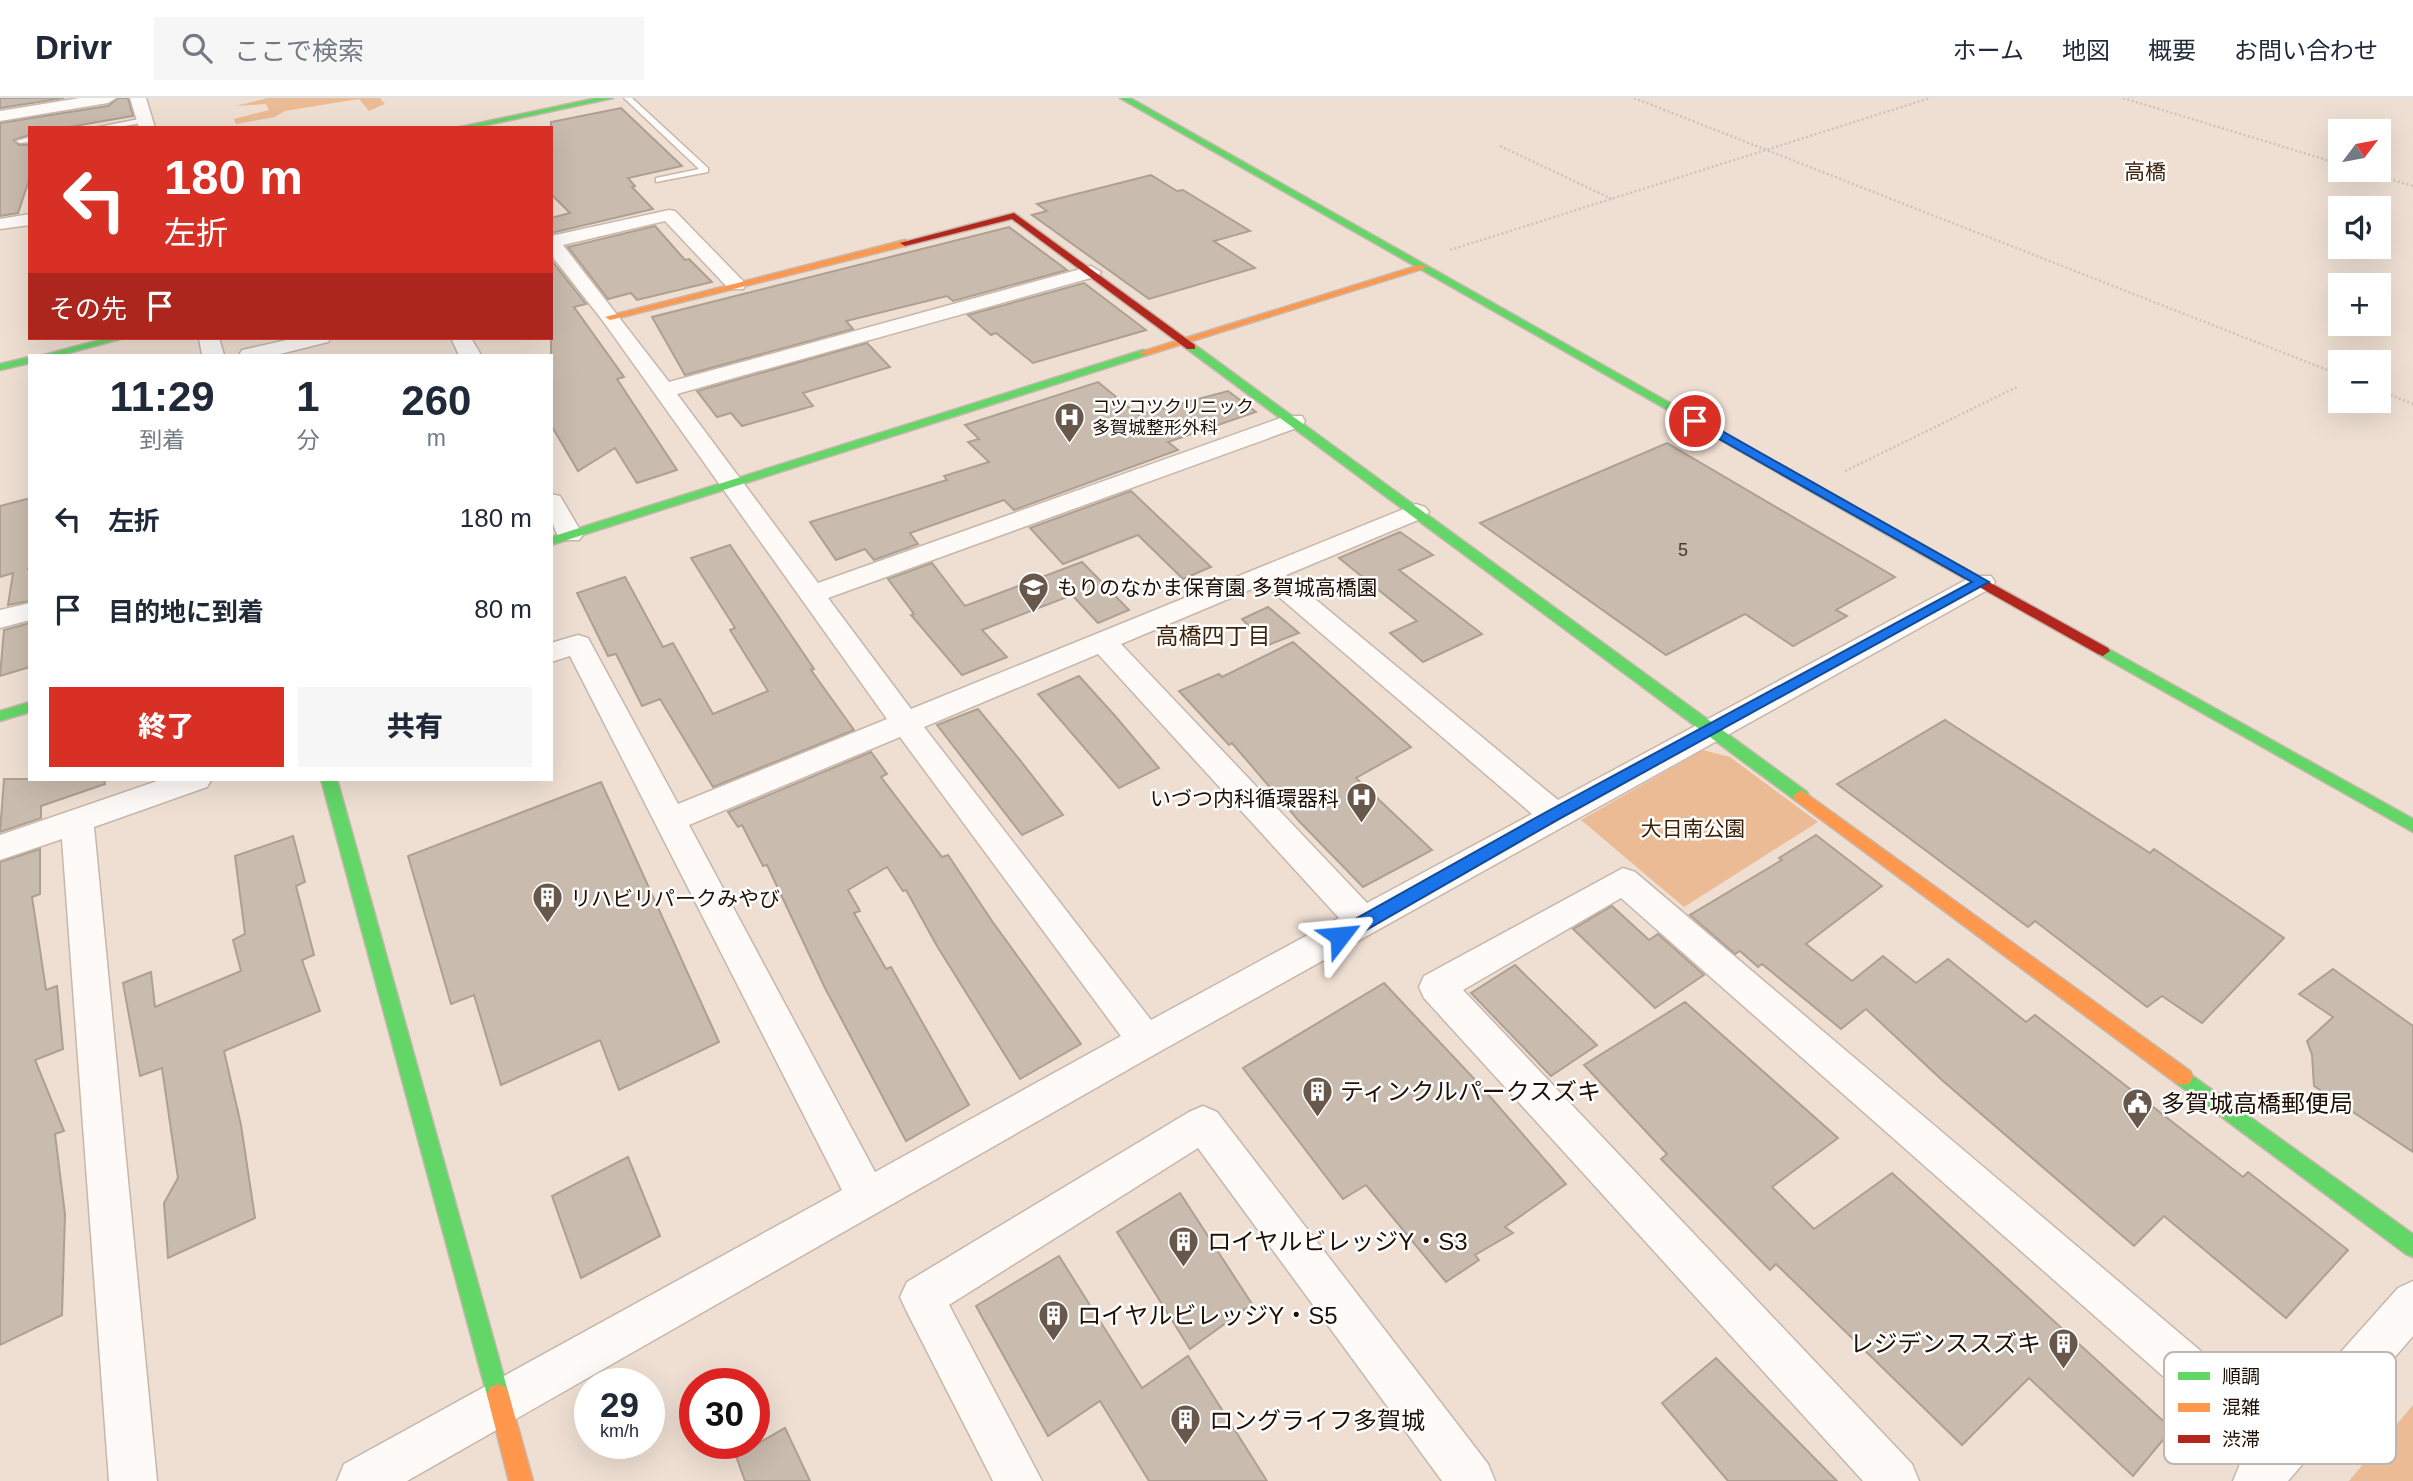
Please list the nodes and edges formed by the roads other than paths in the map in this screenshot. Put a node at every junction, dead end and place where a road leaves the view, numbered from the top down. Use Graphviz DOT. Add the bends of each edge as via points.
graph roads {
  1 [pos="108,98"];
  2 [pos="138,98"];
  3 [pos="609,98"];
  4 [pos="628,98"];
  5 [pos="1125,98"];
  6 [pos="0,116"];
  7 [pos="146,124"];
  8 [pos="122,126"];
  9 [pos="470,126"];
  10 [pos="659,180"];
  11 [pos="28,219"];
  12 [pos="0,224"];
  13 [pos="553,242"];
  14 [pos="553,245"];
  15 [pos="1418,264"];
  16 [pos="1091,272"];
  17 [pos="736,285"];
  18 [pos="610,317"];
  19 [pos="111,340"];
  20 [pos="312,340"];
  21 [pos="1182,340"];
  22 [pos="53,354"];
  23 [pos="254,354"];
  24 [pos="28,360"];
  25 [pos="0,367"];
  26 [pos="662,391"];
  27 [pos="1294,421"];
  28 [pos="732,484"];
  29 [pos="553,508"];
  30 [pos="1416,512"];
  31 [pos="561,538"];
  32 [pos="1267,573"];
  33 [pos="1982,582"];
  34 [pos="813,594"];
  35 [pos="28,612"];
  36 [pos="0,619"];
  37 [pos="1103,642"];
  38 [pos="553,652"];
  39 [pos="28,708"];
  40 [pos="0,716"];
  41 [pos="906,724"];
  42 [pos="1713,729"];
  43 [pos="191,781"];
  44 [pos="330,781"];
  45 [pos="1554,815"];
  46 [pos="670,820"];
  47 [pos="77,822"];
  48 [pos="2413,826"];
  49 [pos="0,848"];
  50 [pos="1365,923"];
  51 [pos="1146,1041"];
  52 [pos="868,1199"];
  53 [pos="2413,1247"];
  54 [pos="2413,1303"];
  55 [pos="2370,1352"];
  56 [pos="2164,1370"];
  57 [pos="499,1403"];
  58 [pos="133,1481"];
  59 [pos="361,1481"];
  60 [pos="521,1481"];
  61 [pos="1018,1481"];
  62 [pos="1471,1481"];
  63 [pos="1895,1481"];
  1 -- 6 [label="street"];
  2 -- 7 [label="street"];
  3 -- 9 [label="street"];
  4 -- 10 [label="lane" via="705,170"];
  5 -- 15 [label="street"];
  7 -- 8 [label="lane"];
  11 -- 12 [label="street"];
  13 -- 17 [label="street" via="669,215"];
  14 -- 18 [label="street"];
  15 -- 21 [label="street"];
  15 -- 33 [label="street"];
  16 -- 17 [label="street" via="1014,216"];
  16 -- 21 [label="street"];
  16 -- 26 [label="street"];
  17 -- 18 [label="street"];
  18 -- 26 [label="street"];
  19 -- 22 [label="street"];
  20 -- 23 [label="street"];
  21 -- 27 [label="street"];
  21 -- 28 [label="street"];
  24 -- 25 [label="street"];
  26 -- 28 [label="street"];
  27 -- 30 [label="street"];
  27 -- 34 [label="street"];
  28 -- 31 [label="street"];
  28 -- 34 [label="street"];
  29 -- 31 [label="street"];
  30 -- 32 [label="street"];
  30 -- 42 [label="street"];
  32 -- 37 [label="street"];
  32 -- 45 [label="street"];
  33 -- 42 [label="street"];
  33 -- 48 [label="street"];
  34 -- 41 [label="street"];
  35 -- 36 [label="street"];
  37 -- 41 [label="street"];
  37 -- 50 [label="street"];
  38 -- 46 [label="street" via="578,644"];
  39 -- 40 [label="street"];
  41 -- 46 [label="street"];
  41 -- 51 [label="street"];
  42 -- 45 [label="street"];
  42 -- 53 [label="street"];
  43 -- 47 [label="street"];
  44 -- 57 [label="street"];
  45 -- 50 [label="street"];
  46 -- 52 [label="street"];
  47 -- 49 [label="street"];
  47 -- 58 [label="street"];
  50 -- 51 [label="street"];
  51 -- 52 [label="street"];
  52 -- 57 [label="street"];
  54 -- 55 [label="street"];
  56 -- 63 [label="street" via="1623,881 1437,987"];
  57 -- 59 [label="street"];
  57 -- 60 [label="street"];
  61 -- 62 [label="street" via="922,1297 1203,1124"];
}
